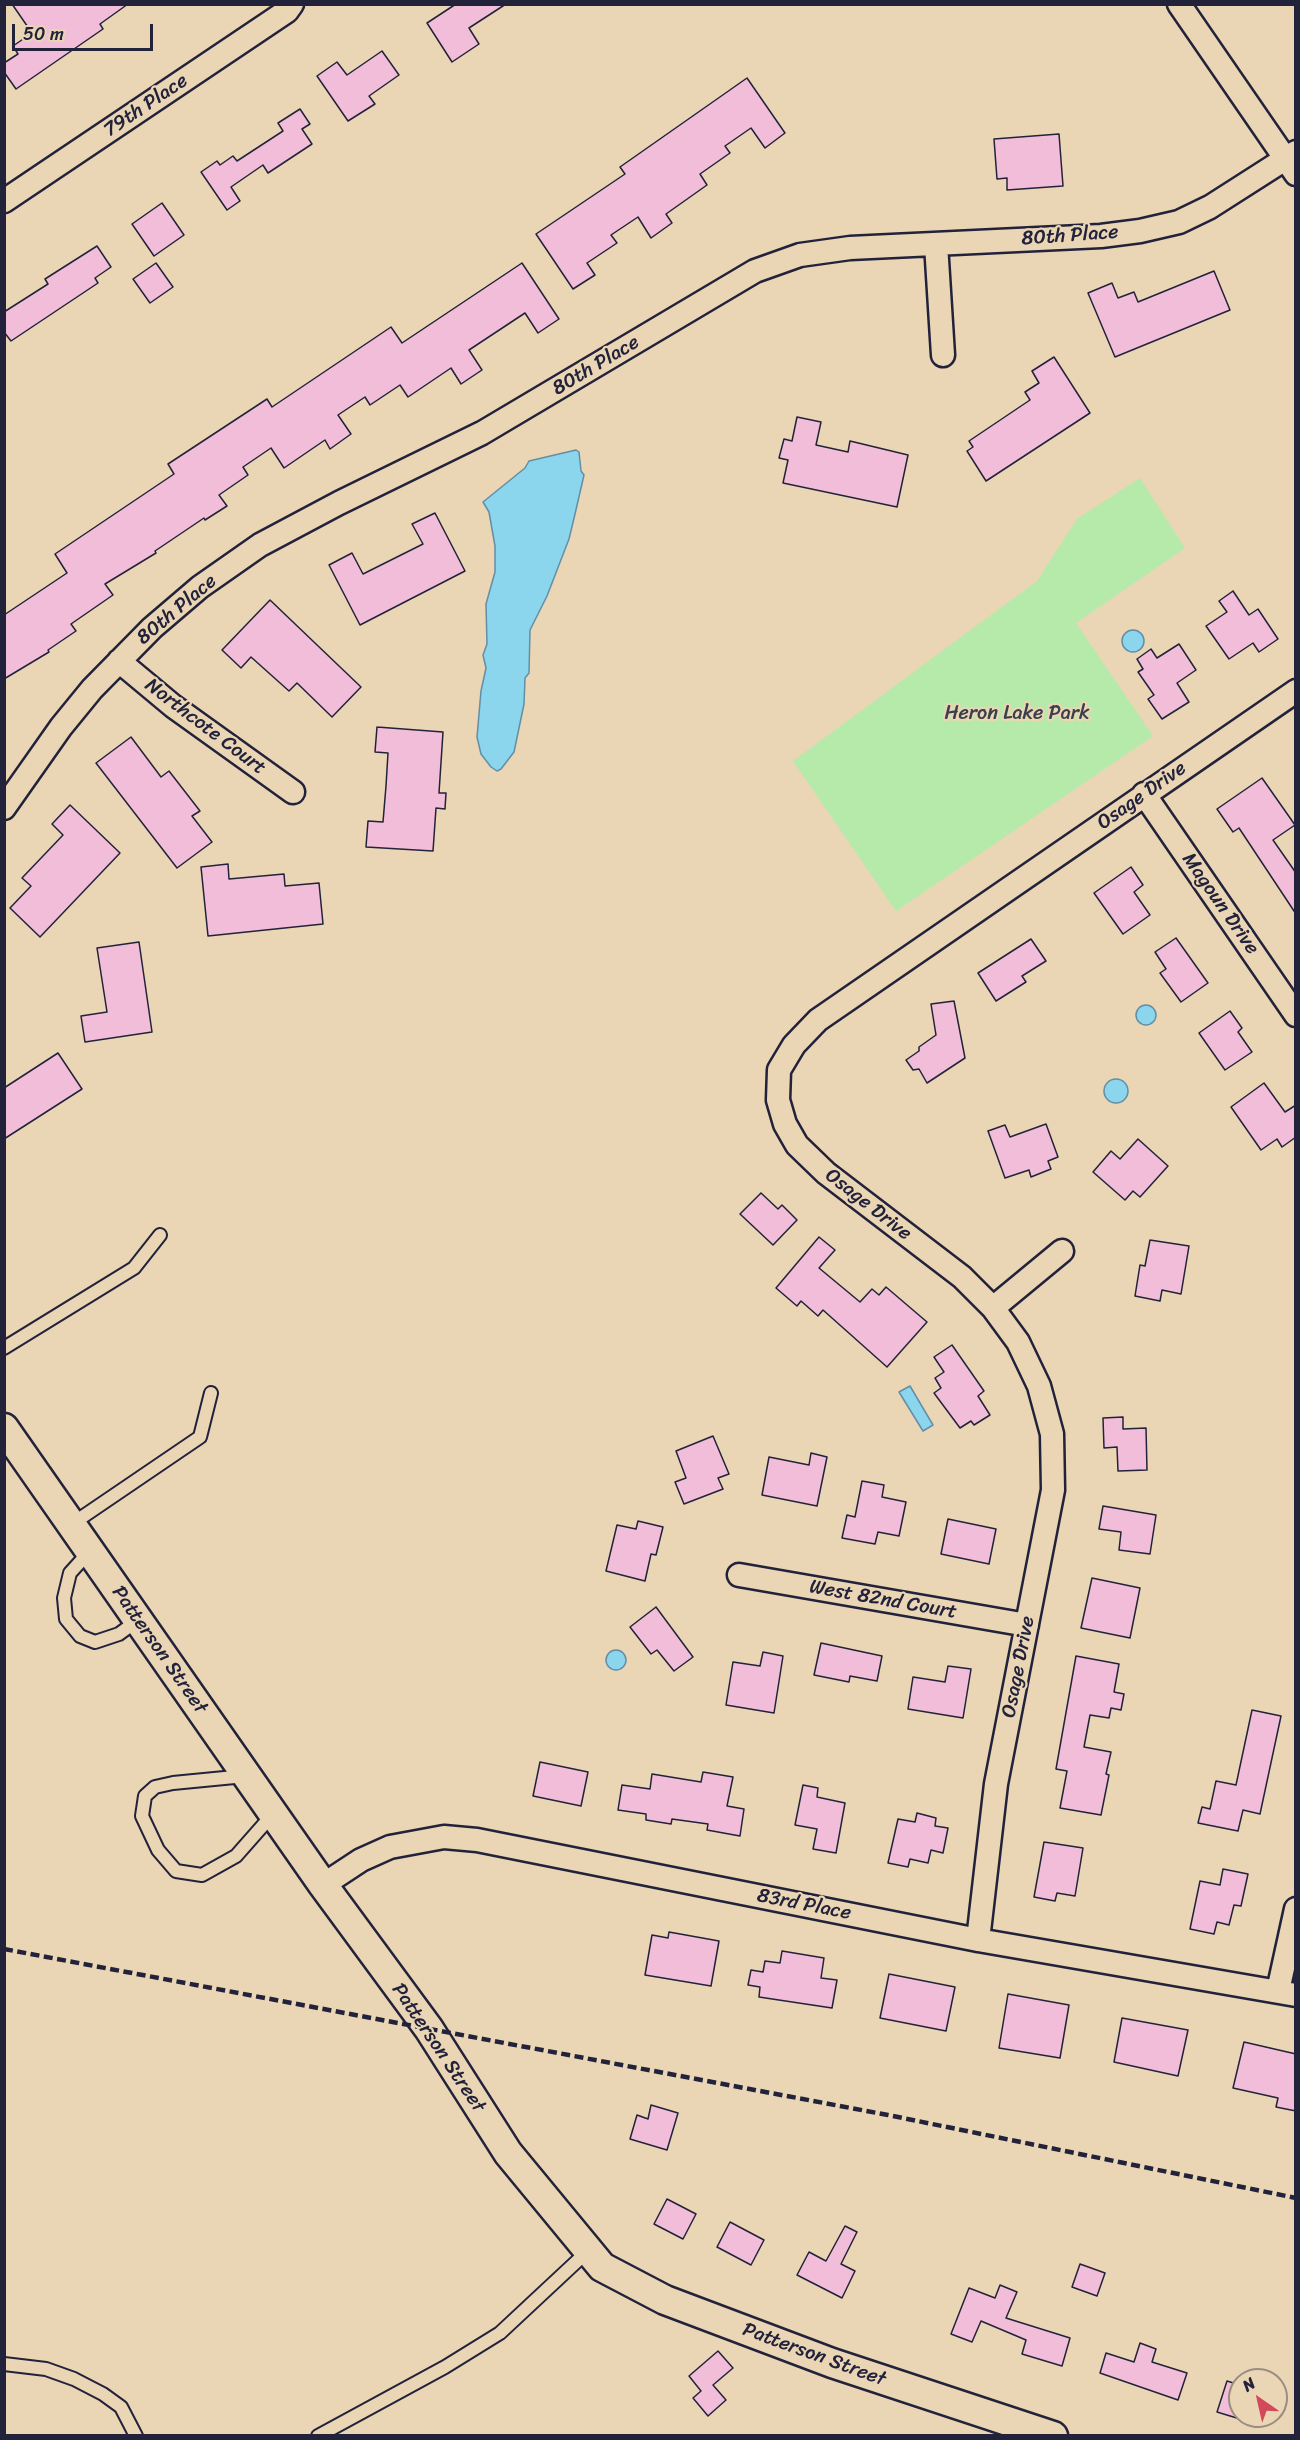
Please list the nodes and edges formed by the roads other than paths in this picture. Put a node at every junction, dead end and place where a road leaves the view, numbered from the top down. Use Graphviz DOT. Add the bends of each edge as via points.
graph roads {
  1 [pos="312,4"];
  2 [pos="1179,4"];
  3 [pos="289,8"];
  4 [pos="1292,162"];
  5 [pos="4,201"];
  6 [pos="936,244"];
  7 [pos="943,355"];
  8 [pos="119,661"];
  9 [pos="1296,691"];
  10 [pos="293,792"];
  11 [pos="1144,794"];
  12 [pos="4,808"];
  13 [pos="1296,1015"];
  14 [pos="160,1235"];
  15 [pos="1062,1251"];
  16 [pos="993,1308"];
  17 [pos="4,1348"];
  18 [pos="211,1393"];
  19 [pos="4,1428"];
  20 [pos="72,1524"];
  21 [pos="90,1550"];
  22 [pos="739,1575"];
  23 [pos="138,1620"];
  24 [pos="1027,1625"];
  25 [pos="247,1776"];
  26 [pos="273,1814"];
  27 [pos="323,1885"];
  28 [pos="1296,1909"];
  29 [pos="978,1940"];
  30 [pos="1287,1993"];
  31 [pos="589,2250"];
  32 [pos="4,2364"];
  33 [pos="136,2436"];
  34 [pos="318,2436"];
  35 [pos="1053,2436"];
  1 -- 3 [label="street, 79th Place"];
  2 -- 4 [label="street"];
  3 -- 5 [label="street, 79th Place"];
  4 -- 6 [label="street, 80th Place" via="1179,222 1140,231"];
  6 -- 7 [label="street"];
  6 -- 8 [label="street, 80th Place" via="800,255 755,271 482,434 339,502 260,545 201,587"];
  8 -- 10 [label="street, Northcote Court" via="173,706"];
  8 -- 12 [label="street, 80th Place" via="61,727"];
  9 -- 11 [label="street, Osage Drive"];
  11 -- 13 [label="street, Magoun Drive"];
  11 -- 16 [label="street, Osage Drive" via="818,1020 794,1045 779,1070 778,1100 796,1145 826,1173 963,1277"];
  14 -- 17 [label="lane" via="134,1268"];
  15 -- 16 [label="street"];
  16 -- 24 [label="street, Osage Drive" via="1018,1342 1035,1377 1052,1434 1053,1490"];
  18 -- 20 [label="lane" via="200,1437"];
  19 -- 20 [label="street, Patterson Street"];
  20 -- 21 [label="street, Patterson Street"];
  21 -- 23 [label="street, Patterson Street"];
  21 -- 23 [label="lane" via="70,1573 64,1598 66,1618 80,1636 95,1642 119,1635"];
  22 -- 24 [label="street, West 82nd Court"];
  23 -- 25 [label="street, Patterson Street"];
  24 -- 29 [label="street, Osage Drive" via="996,1785"];
  25 -- 26 [label="street, Patterson Street"];
  25 -- 26 [label="lane" via="155,1787 145,1796 142,1816 158,1850 176,1871 202,1875 236,1856"];
  26 -- 27 [label="street, Patterson Street"];
  27 -- 29 [label="street, 83rd Place" via="390,1847 444,1837 477,1840"];
  27 -- 31 [label="street, Patterson Street" via="429,2029 508,2153"];
  28 -- 30 [label="street"];
  29 -- 30 [label="street, 83rd Place"];
  31 -- 34 [label="lane" via="500,2333"];
  31 -- 35 [label="street, Patterson Street" via="602,2267 665,2300 832,2363"];
  32 -- 33 [label="lane" via="46,2369 103,2394 121,2408"];
}
